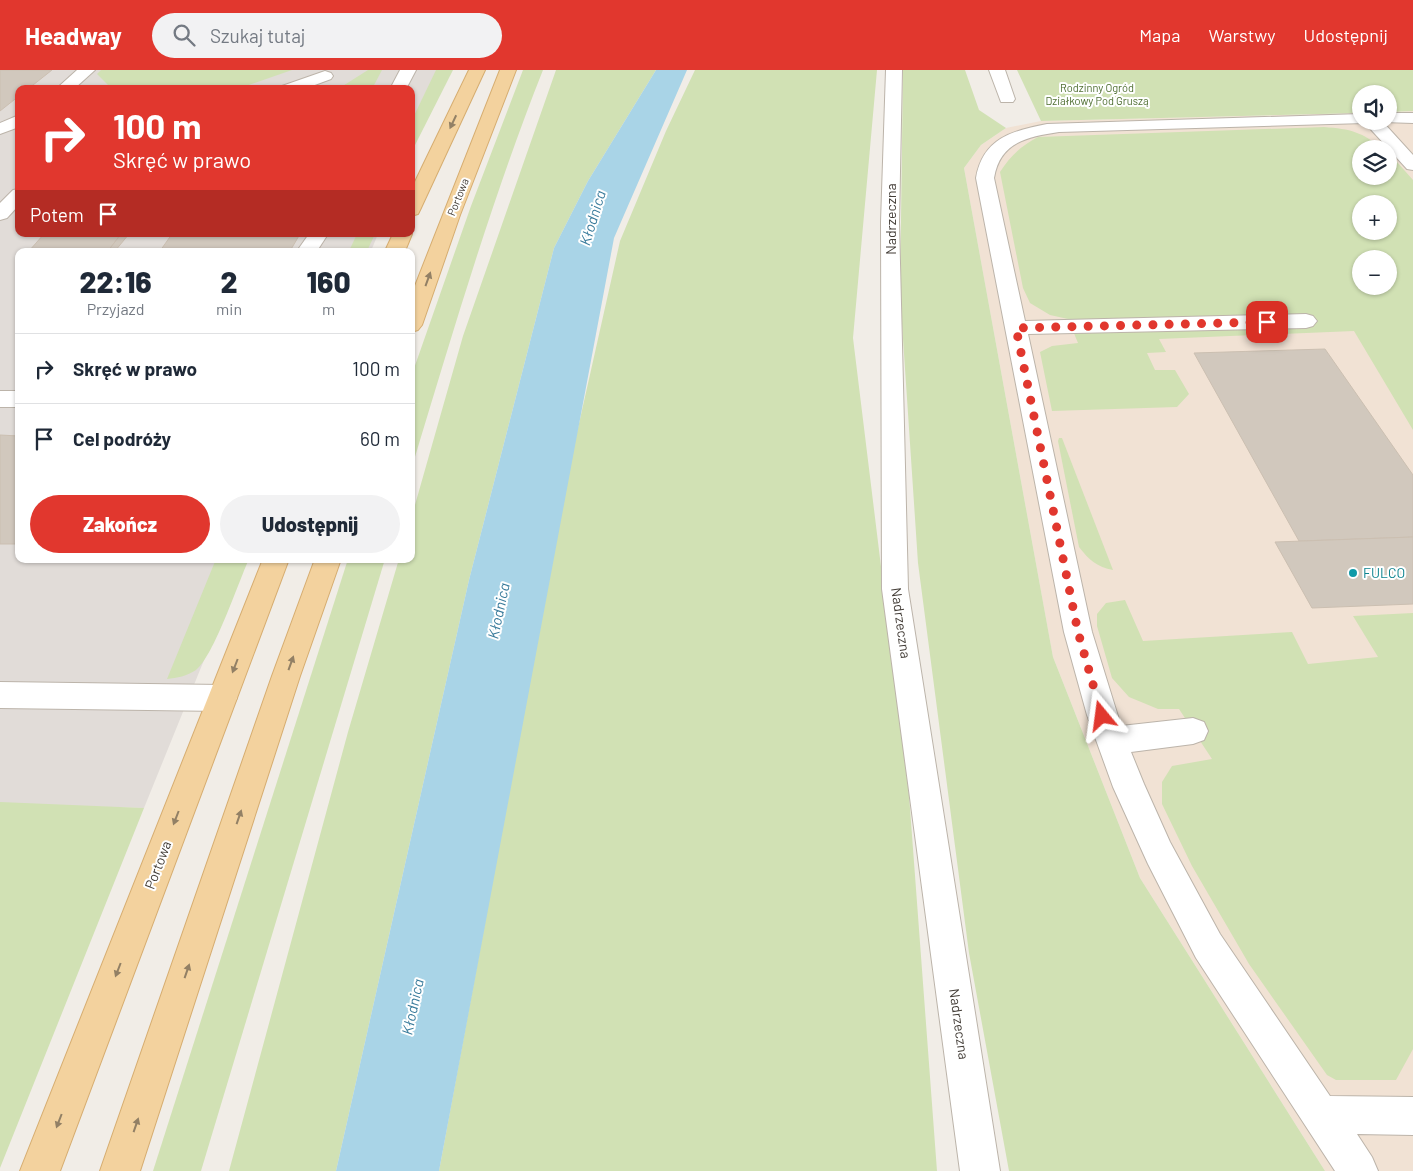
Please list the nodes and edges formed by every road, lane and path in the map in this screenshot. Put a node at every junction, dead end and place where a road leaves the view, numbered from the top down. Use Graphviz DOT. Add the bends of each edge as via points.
graph roads {
  1 [pos="87,70"];
  2 [pos="408,70"];
  3 [pos="508,70"];
  4 [pos="894,70"];
  5 [pos="997,70"];
  6 [pos="329,73"];
  7 [pos="474,73"];
  8 [pos="69,85"];
  9 [pos="298,85"];
  10 [pos="311,85"];
  11 [pos="400,85"];
  12 [pos="1007,99"];
  13 [pos="1397,118"];
  14 [pos="1413,118"];
  15 [pos="1352,119"];
  16 [pos="15,122"];
  17 [pos="0,129"];
  18 [pos="1380,130"];
  19 [pos="1413,165"];
  20 [pos="15,198"];
  21 [pos="415,201"];
  22 [pos="0,214"];
  23 [pos="316,237"];
  24 [pos="309,248"];
  25 [pos="415,314"];
  26 [pos="1306,321"];
  27 [pos="1016,328"];
  28 [pos="0,399"];
  29 [pos="15,399"];
  30 [pos="274,563"];
  31 [pos="327,563"];
  32 [pos="0,695"];
  33 [pos="222,698"];
  34 [pos="1193,731"];
  35 [pos="1112,741"];
  36 [pos="1320,1115"];
  37 [pos="1413,1116"];
  38 [pos="40,1171"];
  39 [pos="120,1171"];
  40 [pos="980,1171"];
  41 [pos="1358,1171"];
  1 -- 8 [label="street"];
  2 -- 11 [label="street"];
  25 -- 3 [label="main road, Portowa, one-way"];
  4 -- 40 [label="street, Nadrzeczna" via="890,222 895,588"];
  5 -- 12 [label="street"];
  6 -- 9 [label="street"];
  6 -- 10 [label="street"];
  7 -- 21 [label="main road, one-way"];
  13 -- 14 [label="street"];
  15 -- 27 [label="street" via="1059,127 1034,131 1002,145 992,155 985,169 985,178"];
  16 -- 17 [label="street"];
  18 -- 19 [label="street"];
  20 -- 22 [label="street"];
  23 -- 24 [label="street"];
  26 -- 27 [label="street"];
  27 -- 35 [label="street" via="1078,632"];
  28 -- 29 [label="street"];
  30 -- 33 [label="main road, Portowa, one-way"];
  39 -- 31 [label="main road, one-way"];
  32 -- 33 [label="street"];
  33 -- 38 [label="main road, Portowa, one-way"];
  34 -- 35 [label="street"];
  35 -- 36 [label="street" via="1159,853 1208,946"];
  36 -- 37 [label="street"];
  36 -- 41 [label="street"];
}
